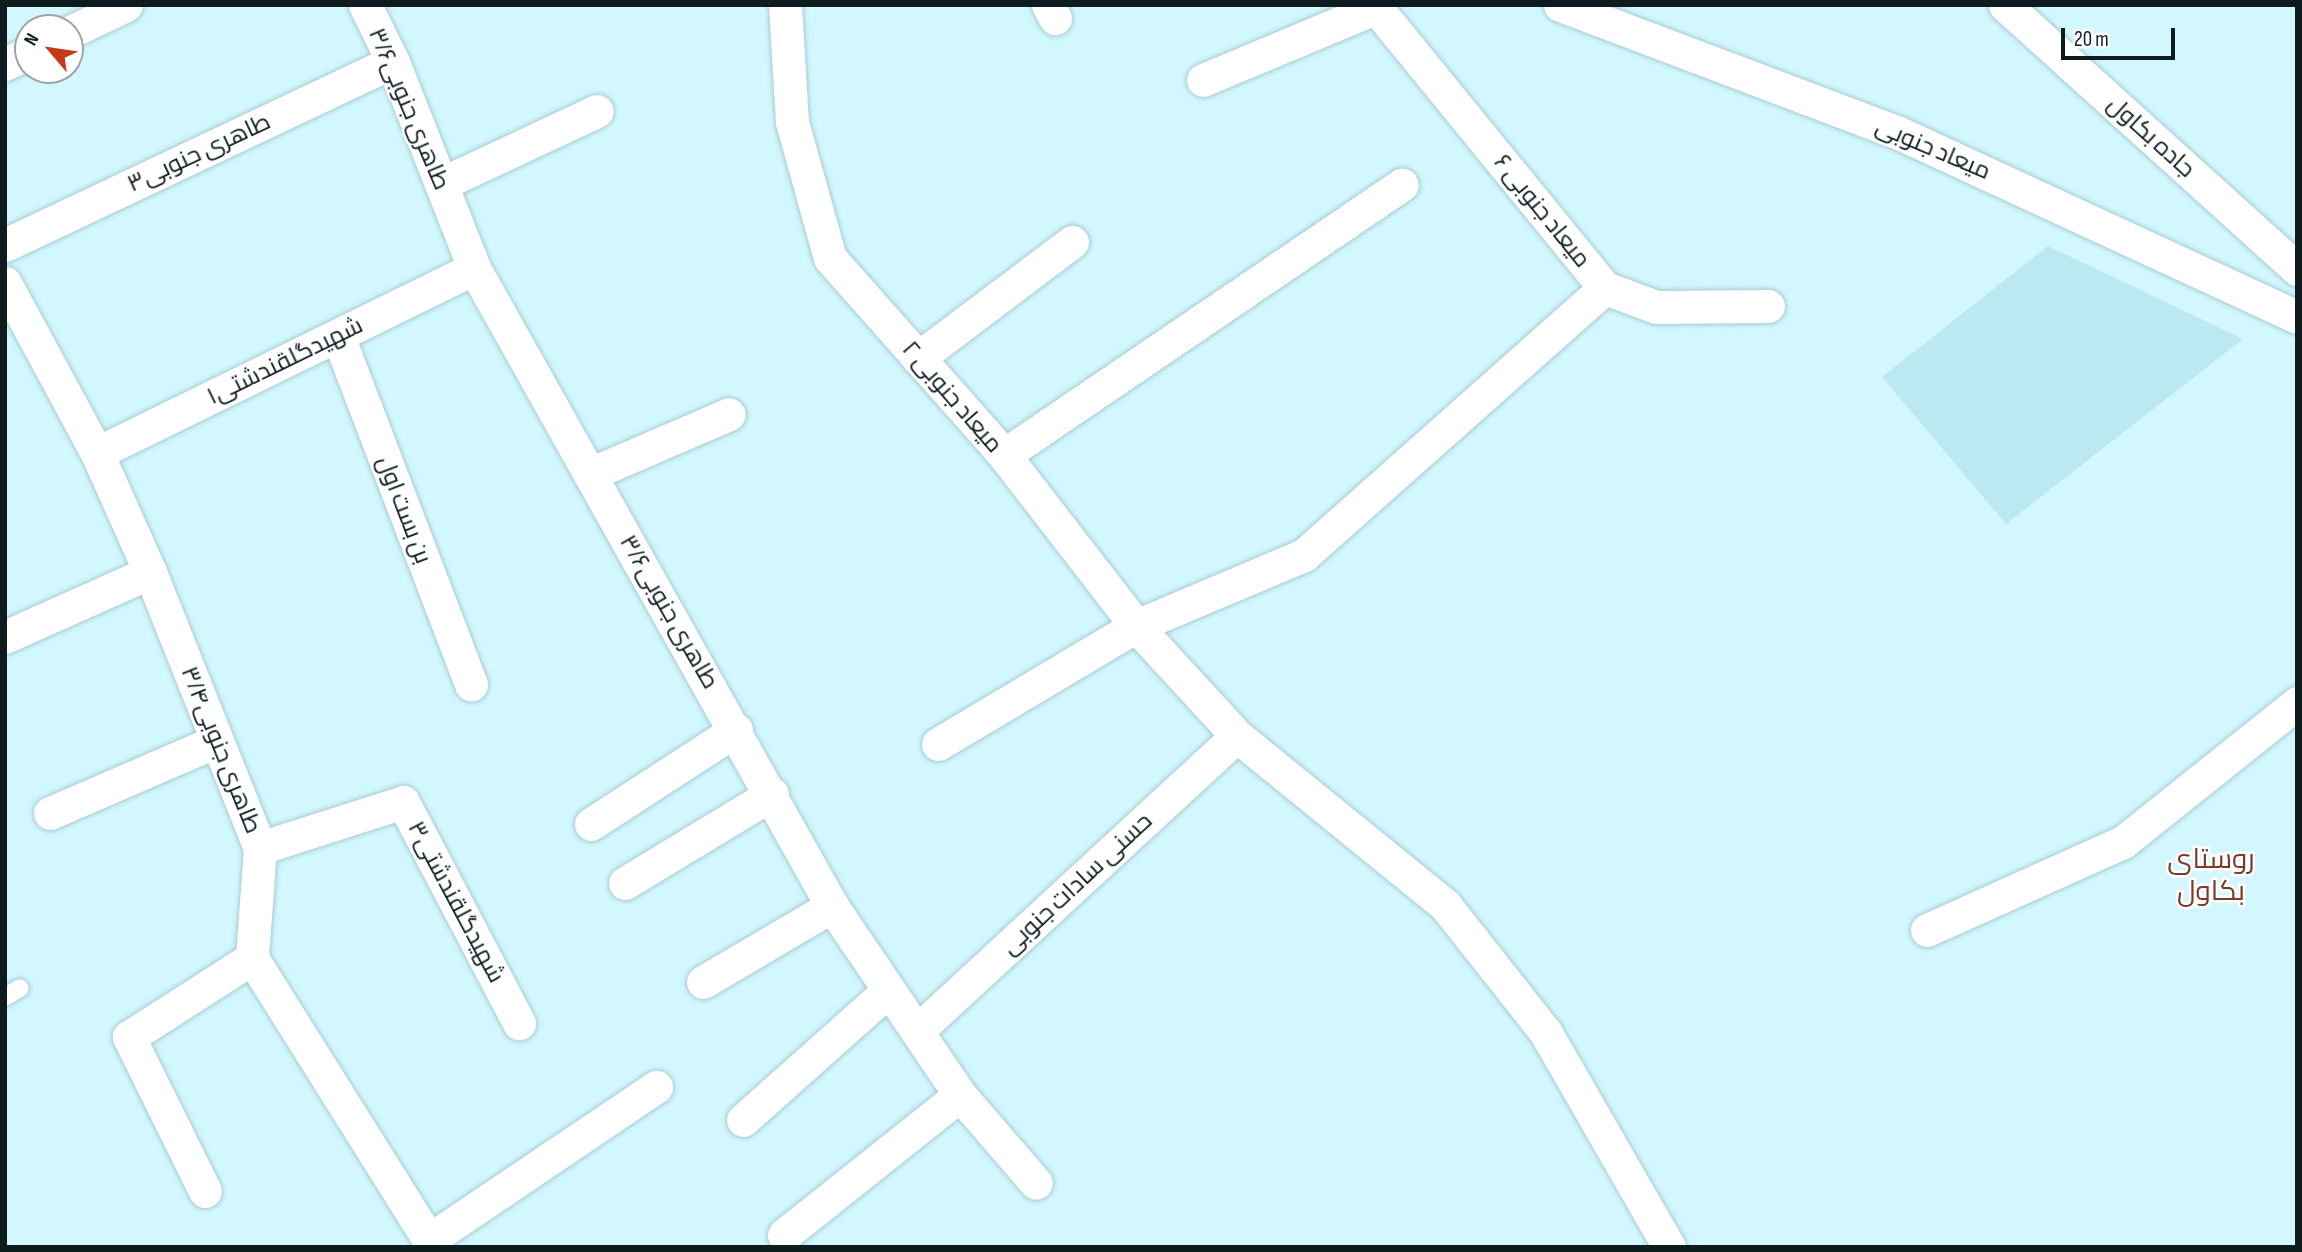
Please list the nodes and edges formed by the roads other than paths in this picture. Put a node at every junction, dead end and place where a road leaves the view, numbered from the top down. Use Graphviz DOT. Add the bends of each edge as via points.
graph roads {
  1 [pos="126,5"];
  2 [pos="365,5"];
  3 [pos="785,5"];
  4 [pos="1560,5"];
  5 [pos="2005,5"];
  6 [pos="1375,7"];
  7 [pos="84,25"];
  8 [pos="393,62"];
  9 [pos="1203,80"];
  10 [pos="597,111"];
  11 [pos="441,184"];
  12 [pos="1402,185"];
  13 [pos="1072,242"];
  14 [pos="5,245"];
  15 [pos="474,268"];
  16 [pos="2297,269"];
  17 [pos="5,283"];
  18 [pos="1605,288"];
  19 [pos="1768,306"];
  20 [pos="2297,317"];
  21 [pos="338,336"];
  22 [pos="918,358"];
  23 [pos="729,414"];
  24 [pos="97,453"];
  25 [pos="1004,455"];
  26 [pos="590,474"];
  27 [pos="150,572"];
  28 [pos="1136,626"];
  29 [pos="5,637"];
  30 [pos="471,685"];
  31 [pos="2297,703"];
  32 [pos="736,730"];
  33 [pos="1237,736"];
  34 [pos="216,741"];
  35 [pos="938,744"];
  36 [pos="772,794"];
  37 [pos="50,813"];
  38 [pos="591,824"];
  39 [pos="260,848"];
  40 [pos="625,883"];
  41 [pos="832,906"];
  42 [pos="1927,930"];
  43 [pos="252,958"];
  44 [pos="704,982"];
  45 [pos="888,990"];
  46 [pos="519,1023"];
  47 [pos="917,1031"];
  48 [pos="656,1087"];
  49 [pos="960,1095"];
  50 [pos="743,1120"];
  51 [pos="1036,1183"];
  52 [pos="205,1191"];
  53 [pos="784,1235"];
  54 [pos="431,1243"];
  55 [pos="1669,1247"];
  1 -- 7 [label="street"];
  2 -- 8 [label="street, طاهری جنوبی۳/۶"];
  3 -- 22 [label="street, میعاد جنوبی ۲" via="792,122 830,258"];
  4 -- 20 [label="street, میعاد جنوبی" via="1899,133"];
  5 -- 16 [label="street, جاده بکاول"];
  6 -- 9 [label="street"];
  6 -- 18 [label="street, میعاد جنوبی ۶"];
  8 -- 11 [label="street, طاهری جنوبی۳/۶"];
  8 -- 14 [label="street, طاهری جنوبی۳"];
  10 -- 11 [label="street"];
  11 -- 15 [label="street, طاهری جنوبی۳/۶"];
  12 -- 25 [label="street"];
  13 -- 22 [label="street"];
  15 -- 21 [label="street, شهیدگلقندشتی۱"];
  15 -- 26 [label="street, طاهری جنوبی۳/۶"];
  17 -- 24 [label="street, طاهری جنوبی۳/۴"];
  18 -- 19 [label="street, میعاد جنوبی ۶" via="1657,307"];
  18 -- 28 [label="street" via="1304,555"];
  21 -- 24 [label="street, شهیدگلقندشتی۱"];
  21 -- 30 [label="street, بن بست اول"];
  22 -- 25 [label="street, میعاد جنوبی ۲"];
  23 -- 26 [label="street"];
  24 -- 27 [label="street, طاهری جنوبی۳/۴"];
  25 -- 28 [label="street, میعاد جنوبی ۲"];
  26 -- 32 [label="street, طاهری جنوبی۳/۶"];
  27 -- 29 [label="street"];
  27 -- 34 [label="street, طاهری جنوبی۳/۴"];
  28 -- 33 [label="street, میعاد جنوبی ۲"];
  28 -- 35 [label="street"];
  31 -- 42 [label="street" via="2123,842"];
  32 -- 36 [label="street, طاهری جنوبی۳/۶"];
  32 -- 38 [label="street"];
  33 -- 47 [label="street, حسنی سادات جنوبی"];
  33 -- 55 [label="street, میعاد جنوبی ۲" via="1446,905 1546,1032"];
  34 -- 37 [label="street"];
  34 -- 39 [label="street, طاهری جنوبی۳/۴"];
  36 -- 40 [label="street"];
  36 -- 41 [label="street, طاهری جنوبی۳/۶"];
  39 -- 43 [label="street, طاهری جنوبی۳/۴"];
  39 -- 46 [label="street, شهیدگلقندشتی۳" via="403,802"];
  41 -- 44 [label="street"];
  41 -- 45 [label="street, طاهری جنوبی۳/۶"];
  43 -- 52 [label="street" via="129,1037"];
  43 -- 54 [label="street"];
  45 -- 47 [label="street, طاهری جنوبی۳/۶"];
  45 -- 50 [label="street"];
  47 -- 49 [label="street, طاهری جنوبی۳/۶"];
  48 -- 54 [label="street"];
  49 -- 51 [label="street, طاهری جنوبی۳/۶"];
  49 -- 53 [label="street"];
}
